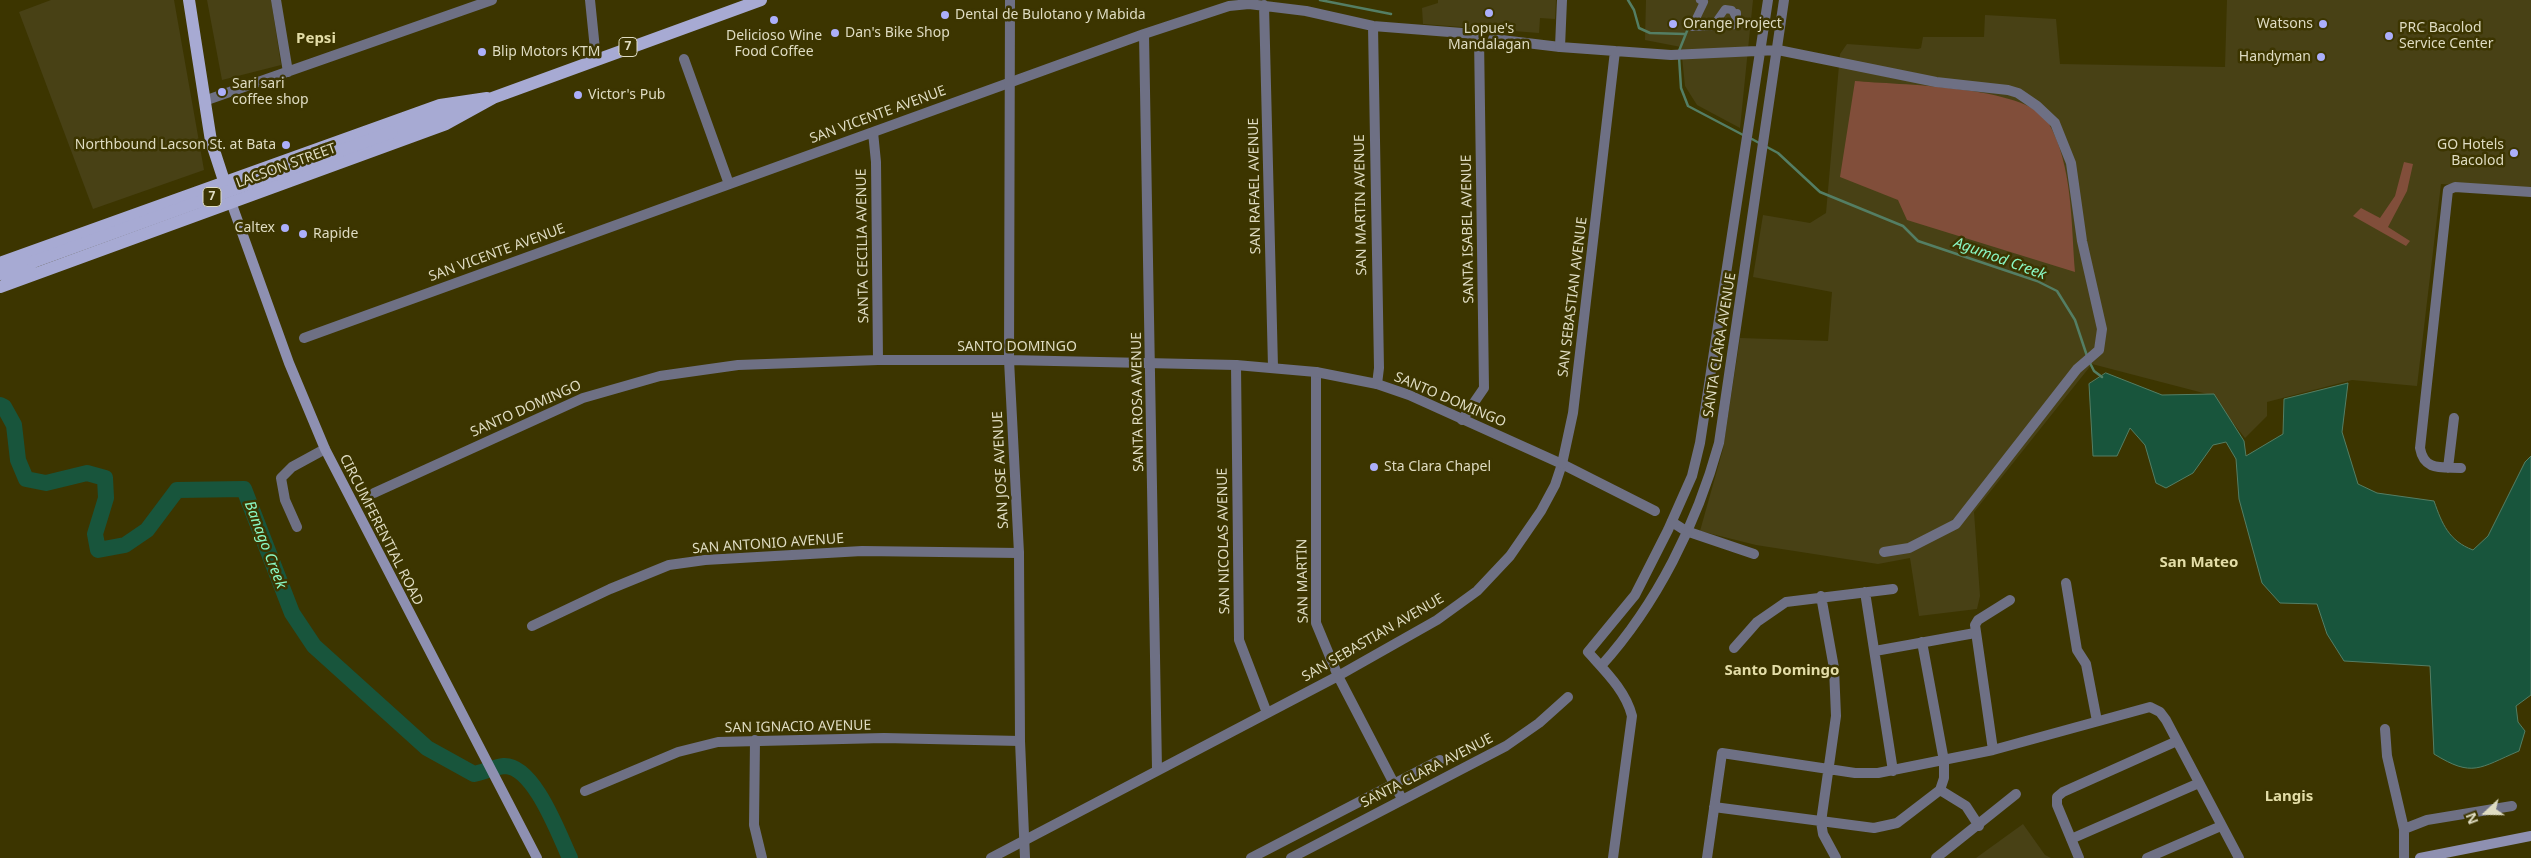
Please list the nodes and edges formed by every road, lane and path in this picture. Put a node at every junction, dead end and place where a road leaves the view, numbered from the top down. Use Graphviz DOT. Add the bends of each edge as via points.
graph roads {
  1 [pos="189,0"];
  2 [pos="276,0"];
  3 [pos="492,0"];
  4 [pos="590,0"];
  5 [pos="761,0"];
  6 [pos="1010,0"];
  7 [pos="1562,0"];
  8 [pos="1700,0"];
  9 [pos="1768,0"];
  10 [pos="1784,0"];
  11 [pos="1264,5"];
  12 [pos="1373,26"];
  13 [pos="1713,26"];
  14 [pos="1144,34"];
  15 [pos="1475,34"];
  16 [pos="1493,39"];
  17 [pos="1560,46"];
  18 [pos="1778,50"];
  19 [pos="1615,51"];
  20 [pos="1761,51"];
  21 [pos="596,59"];
  22 [pos="684,59"];
  23 [pos="288,72"];
  24 [pos="1012,82"];
  25 [pos="495,97"];
  26 [pos="204,101"];
  27 [pos="873,132"];
  28 [pos="224,183"];
  29 [pos="729,184"];
  30 [pos="2531,192"];
  31 [pos="231,202"];
  32 [pos="0,262"];
  33 [pos="0,274"];
  34 [pos="0,287"];
  35 [pos="304,338"];
  36 [pos="878,360"];
  37 [pos="1010,360"];
  38 [pos="1151,362"];
  39 [pos="1236,365"];
  40 [pos="1273,367"];
  41 [pos="1316,372"];
  42 [pos="1377,384"];
  43 [pos="2454,418"];
  44 [pos="1462,420"];
  45 [pos="325,450"];
  46 [pos="1562,464"];
  47 [pos="2448,468"];
  48 [pos="2461,468"];
  49 [pos="374,492"];
  50 [pos="1655,511"];
  51 [pos="1672,522"];
  52 [pos="297,526"];
  53 [pos="1686,532"];
  54 [pos="1884,552"];
  55 [pos="1019,553"];
  56 [pos="1754,554"];
  57 [pos="2066,583"];
  58 [pos="1893,589"];
  59 [pos="1865,592"];
  60 [pos="1821,596"];
  61 [pos="2010,600"];
  62 [pos="532,626"];
  63 [pos="1975,633"];
  64 [pos="1922,642"];
  65 [pos="1734,648"];
  66 [pos="1876,651"];
  67 [pos="1601,666"];
  68 [pos="1338,676"];
  69 [pos="1568,697"];
  70 [pos="1266,713"];
  71 [pos="2097,721"];
  72 [pos="2385,729"];
  73 [pos="755,740"];
  74 [pos="1020,741"];
  75 [pos="2177,742"];
  76 [pos="1993,750"];
  77 [pos="1440,760"];
  78 [pos="1944,761"];
  79 [pos="1157,769"];
  80 [pos="1830,770"];
  81 [pos="1893,771"];
  82 [pos="2199,783"];
  83 [pos="1392,784"];
  84 [pos="1940,790"];
  85 [pos="585,791"];
  86 [pos="2016,794"];
  87 [pos="1402,799"];
  88 [pos="2512,806"];
  89 [pos="1714,807"];
  90 [pos="1821,822"];
  91 [pos="1979,826"];
  92 [pos="2221,826"];
  93 [pos="2404,829"];
  94 [pos="2531,836"];
  95 [pos="2071,838"];
  96 [pos="1024,840"];
  97 [pos="537,858"];
  98 [pos="762,858"];
  99 [pos="991,858"];
  100 [pos="1025,858"];
  101 [pos="1251,858"];
  102 [pos="1291,858"];
  103 [pos="1613,858"];
  104 [pos="1707,858"];
  105 [pos="1836,858"];
  106 [pos="1936,858"];
  107 [pos="2080,858"];
  108 [pos="2147,858"];
  109 [pos="2239,858"];
  110 [pos="2404,858"];
  111 [pos="2420,858"];
  1 -- 26 [label="main road"];
  2 -- 23 [label="street"];
  3 -- 23 [label="street"];
  4 -- 21 [label="street"];
  5 -- 21 [label="main road, LACSON STREET / 7"];
  6 -- 24 [label="street, SAN JOSE AVENUE"];
  7 -- 17 [label="street"];
  8 -- 13 [label="street" via="1704,2 1692,27"];
  9 -- 20 [label="street, SANTA CLARA AVENUE"];
  10 -- 18 [label="street, SANTA CLARA AVENUE"];
  11 -- 12 [label="street, SAN VICENTE AVENUE"];
  11 -- 14 [label="street, SAN VICENTE AVENUE" via="1229,6"];
  11 -- 40 [label="street, SAN RAFAEL AVENUE"];
  12 -- 15 [label="street, SAN VICENTE AVENUE"];
  12 -- 42 [label="street, SAN MARTIN AVENUE"];
  13 -- 13 [label="street" via="1737,25 1737,16 1732,10 1725,9"];
  14 -- 24 [label="street, SAN VICENTE AVENUE"];
  14 -- 38 [label="street, SANTA ROSA AVENUE"];
  15 -- 44 [label="street, SANTA ISABEL AVENUE" via="1480,41 1484,388"];
  16 -- 17 [label="street"];
  17 -- 19 [label="street"];
  18 -- 20 [label="street"];
  18 -- 53 [label="street, SANTA CLARA AVENUE" via="1719,443 1708,481"];
  18 -- 54 [label="street" via="1936,82 2018,93 2055,123 2071,162 2082,241 2102,329 2099,350 2080,367 1956,524 1909,548"];
  19 -- 20 [label="street" via="1671,55"];
  19 -- 46 [label="street, SAN SEBASTIAN AVENUE" via="1573,413"];
  20 -- 51 [label="street, SANTA CLARA AVENUE" via="1700,443 1692,476"];
  21 -- 25 [label="main road, LACSON STREET / 7"];
  22 -- 29 [label="street"];
  23 -- 26 [label="street"];
  24 -- 27 [label="street, SAN VICENTE AVENUE"];
  24 -- 37 [label="street, SAN JOSE AVENUE"];
  25 -- 28 [label="main road, LACSON STREET / 7" via="440,105"];
  25 -- 31 [label="main road, LACSON STREET / 7" via="446,124"];
  25 -- 33 [label="main road, LACSON STREET / 7, bridge"];
  26 -- 28 [label="main road" via="211,141"];
  27 -- 29 [label="street, SAN VICENTE AVENUE"];
  27 -- 36 [label="street, SANTA CECILIA AVENUE"];
  28 -- 31 [label="main road"];
  28 -- 32 [label="main road, LACSON STREET / 7"];
  29 -- 35 [label="street, SAN VICENTE AVENUE"];
  30 -- 47 [label="street" via="2455,187 2447,194 2420,448 2426,464"];
  31 -- 34 [label="main road, LACSON STREET / 7"];
  31 -- 45 [label="main road, CIRCUMFERENTIAL ROAD" via="289,363"];
  36 -- 37 [label="street, SANTO DOMINGO"];
  36 -- 49 [label="street, SANTO DOMINGO" via="738,365 660,376 583,398"];
  37 -- 38 [label="street, SANTO DOMINGO"];
  37 -- 55 [label="street, SAN JOSE AVENUE"];
  38 -- 39 [label="street, SANTO DOMINGO"];
  38 -- 79 [label="street, SANTA ROSA AVENUE"];
  39 -- 40 [label="street, SANTO DOMINGO"];
  39 -- 70 [label="street, SAN NICOLAS AVENUE" via="1239,640"];
  40 -- 41 [label="street, SANTO DOMINGO"];
  41 -- 42 [label="street, SANTO DOMINGO"];
  41 -- 68 [label="street, SAN MARTIN" via="1316,623"];
  42 -- 44 [label="street, SANTO DOMINGO"];
  43 -- 47 [label="street"];
  44 -- 46 [label="street, SANTO DOMINGO"];
  45 -- 52 [label="street" via="292,467 281,478 285,500"];
  45 -- 97 [label="main road, CIRCUMFERENTIAL ROAD"];
  46 -- 50 [label="street, SANTO DOMINGO"];
  46 -- 68 [label="street, SAN SEBASTIAN AVENUE" via="1538,517 1510,556 1476,591 1424,628"];
  47 -- 48 [label="street"];
  51 -- 53 [label="street"];
  51 -- 67 [label="street, SANTA CLARA AVENUE" via="1635,595 1588,652"];
  53 -- 56 [label="street"];
  53 -- 67 [label="street, SANTA CLARA AVENUE" via="1649,604"];
  55 -- 62 [label="street, SAN ANTONIO AVENUE" via="862,551 669,565"];
  55 -- 74 [label="street, SAN JOSE AVENUE"];
  57 -- 71 [label="street" via="2077,650 2086,664"];
  58 -- 59 [label="street"];
  59 -- 60 [label="street"];
  59 -- 66 [label="street"];
  60 -- 65 [label="street" via="1786,602 1774,609 1752,626"];
  60 -- 80 [label="street" via="1836,695"];
  61 -- 63 [label="street" via="1978,620"];
  63 -- 64 [label="street"];
  63 -- 76 [label="street"];
  64 -- 66 [label="street"];
  64 -- 78 [label="street"];
  66 -- 81 [label="street"];
  67 -- 103 [label="street" via="1627,702 1632,716"];
  68 -- 70 [label="street, SAN SEBASTIAN AVENUE"];
  68 -- 83 [label="street, SAN MARTIN"];
  69 -- 87 [label="street, SANTA CLARA AVENUE" via="1506,746"];
  70 -- 79 [label="street, SAN SEBASTIAN AVENUE"];
  71 -- 75 [label="street" via="2150,707 2163,715"];
  71 -- 76 [label="street"];
  72 -- 93 [label="street"];
  73 -- 74 [label="street, SAN IGNACIO AVENUE"];
  73 -- 85 [label="street, SAN IGNACIO AVENUE" via="700,746"];
  73 -- 98 [label="street" via="754,825"];
  74 -- 96 [label="street, SAN JOSE AVENUE"];
  75 -- 82 [label="street"];
  75 -- 95 [label="street" via="2060,794 2057,805"];
  76 -- 78 [label="street"];
  77 -- 83 [label="street, SANTA CLARA AVENUE"];
  78 -- 81 [label="street"];
  78 -- 84 [label="street"];
  79 -- 96 [label="street, SAN SEBASTIAN AVENUE"];
  80 -- 81 [label="street" via="1866,774"];
  80 -- 89 [label="street" via="1722,753"];
  80 -- 90 [label="street"];
  82 -- 92 [label="street"];
  82 -- 95 [label="street"];
  83 -- 87 [label="street, SAN MARTIN"];
  83 -- 101 [label="street, SANTA CLARA AVENUE"];
  84 -- 90 [label="street" via="1890,826 1874,828"];
  84 -- 91 [label="street" via="1966,806"];
  86 -- 91 [label="street"];
  87 -- 102 [label="street, SANTA CLARA AVENUE"];
  88 -- 93 [label="street" via="2427,820"];
  89 -- 90 [label="street"];
  89 -- 104 [label="street"];
  90 -- 105 [label="street" via="1823,834"];
  91 -- 106 [label="street"];
  92 -- 108 [label="street"];
  92 -- 109 [label="street"];
  93 -- 110 [label="street"];
  94 -- 111 [label="main road"];
  95 -- 107 [label="street"];
  96 -- 99 [label="street, SAN SEBASTIAN AVENUE"];
  96 -- 100 [label="street, SAN JOSE AVENUE"];
}
